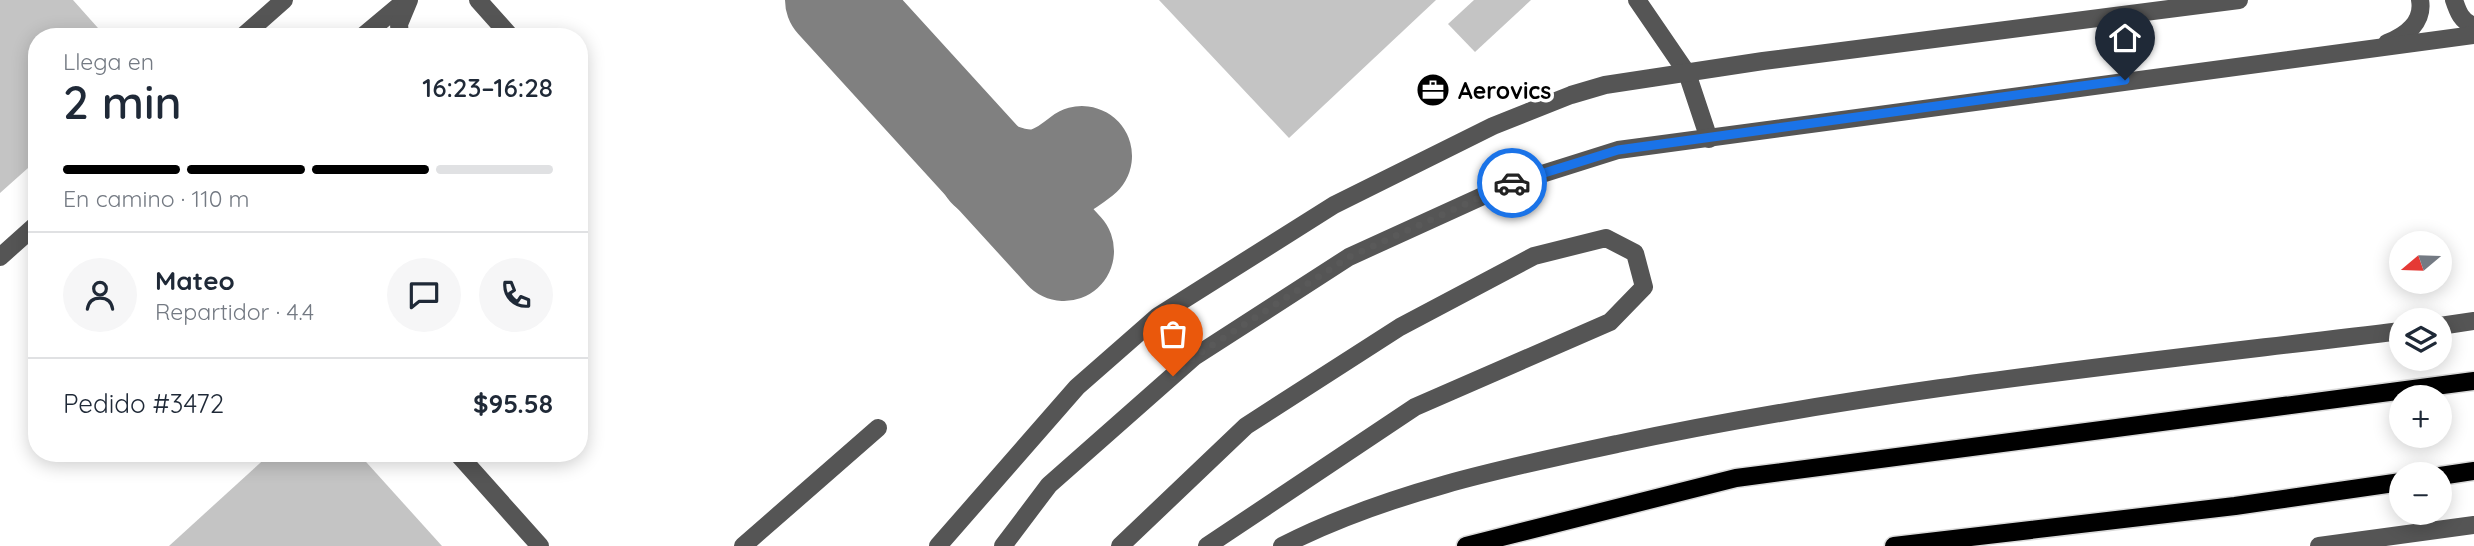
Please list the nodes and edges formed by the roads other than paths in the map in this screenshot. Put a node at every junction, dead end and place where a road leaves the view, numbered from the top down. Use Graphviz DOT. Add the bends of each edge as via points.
graph roads {
  1 [pos="284,0"];
  2 [pos="407,0"];
  3 [pos="478,0"];
  4 [pos="1637,0"];
  5 [pos="2239,0"];
  6 [pos="2420,0"];
  7 [pos="2454,0"];
  8 [pos="2474,26"];
  9 [pos="252,28"];
  10 [pos="373,28"];
  11 [pos="399,28"];
  12 [pos="503,28"];
  13 [pos="2474,35"];
  14 [pos="2374,48"];
  15 [pos="1687,73"];
  16 [pos="1709,139"];
  17 [pos="28,231"];
  18 [pos="0,257"];
  19 [pos="2474,321"];
  20 [pos="2452,324"];
  21 [pos="2389,332"];
  22 [pos="2474,381"];
  23 [pos="878,428"];
  24 [pos="465,462"];
  25 [pos="2474,471"];
  26 [pos="2452,474"];
  27 [pos="2389,484"];
  28 [pos="2474,525"];
  29 [pos="540,546"];
  30 [pos="743,546"];
  31 [pos="938,546"];
  32 [pos="1003,546"];
  33 [pos="1120,546"];
  34 [pos="1207,546"];
  35 [pos="1282,546"];
  36 [pos="1466,546"];
  37 [pos="1894,546"];
  38 [pos="2319,546"];
  1 -- 9 [label="street"];
  2 -- 10 [label="street"];
  2 -- 11 [label="street"];
  3 -- 12 [label="street"];
  4 -- 15 [label="street"];
  5 -- 15 [label="street"];
  6 -- 14 [label="street" via="2415,26"];
  7 -- 8 [label="street" via="2458,13"];
  13 -- 14 [label="street"];
  14 -- 16 [label="street"];
  15 -- 16 [label="street"];
  15 -- 31 [label="street" via="1571,95 1493,126 1310,219 1158,316 1077,387"];
  16 -- 32 [label="street" via="1594,156 1507,185 1349,257 1194,357 1049,485"];
  17 -- 18 [label="street"];
  19 -- 20 [label="street"];
  21 -- 35 [label="street" via="1727,420 1487,471 1318,528"];
  22 -- 36 [label="main road" via="1736,478"];
  23 -- 30 [label="street"];
  24 -- 29 [label="street"];
  25 -- 26 [label="main road"];
  27 -- 37 [label="main road"];
  28 -- 38 [label="street"];
  33 -- 34 [label="street" via="1246,426 1401,327 1534,256 1606,238 1635,253 1644,287 1610,322 1415,407"];
}
